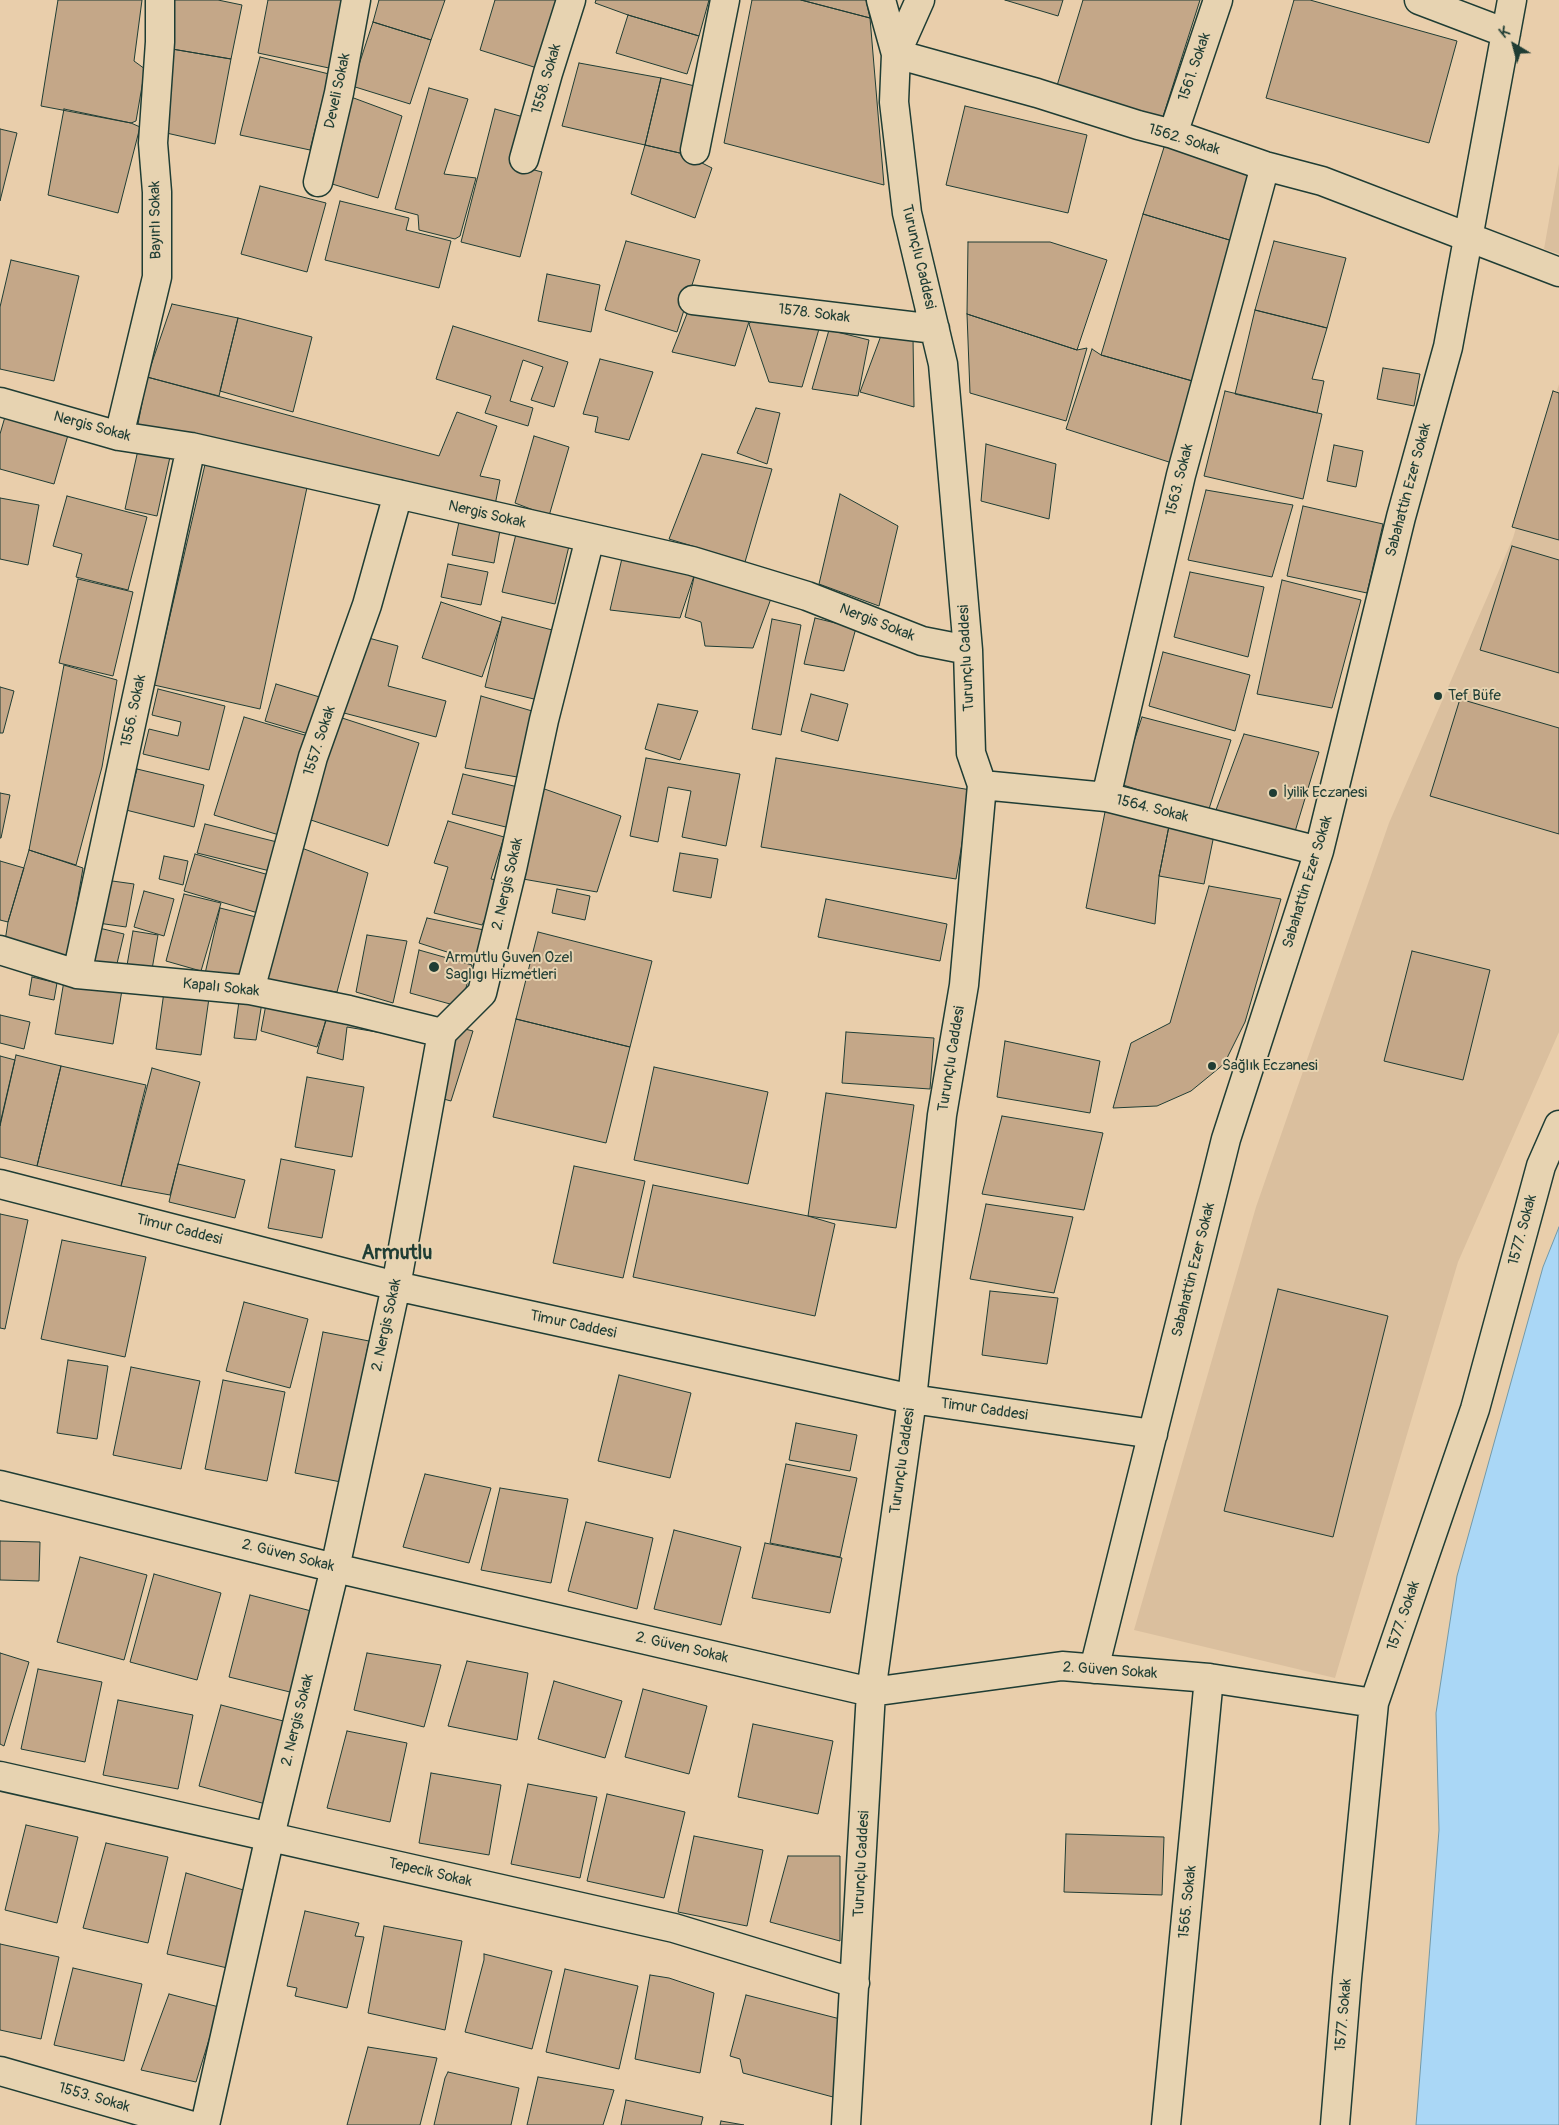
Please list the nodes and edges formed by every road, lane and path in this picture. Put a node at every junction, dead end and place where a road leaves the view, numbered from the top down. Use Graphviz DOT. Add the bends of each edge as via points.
graph roads {
  1 [pos="160,0"];
  2 [pos="356,0"];
  3 [pos="571,0"];
  4 [pos="725,0"];
  5 [pos="881,0"];
  6 [pos="920,0"];
  7 [pos="1218,0"];
  8 [pos="1419,0"];
  9 [pos="1512,0"];
  10 [pos="1506,33"];
  11 [pos="896,54"];
  12 [pos="1173,134"];
  13 [pos="695,150"];
  14 [pos="524,159"];
  15 [pos="1265,166"];
  16 [pos="318,182"];
  17 [pos="1468,236"];
  18 [pos="1559,272"];
  19 [pos="693,300"];
  20 [pos="935,329"];
  21 [pos="0,402"];
  22 [pos="120,436"];
  23 [pos="191,448"];
  24 [pos="398,494"];
  25 [pos="590,538"];
  26 [pos="968,650"];
  27 [pos="982,785"];
  28 [pos="1106,797"];
  29 [pos="1319,851"];
  30 [pos="0,950"];
  31 [pos="77,974"];
  32 [pos="250,990"];
  33 [pos="442,1033"];
  34 [pos="1559,1125"];
  35 [pos="0,1184"];
  36 [pos="396,1286"];
  37 [pos="912,1399"];
  38 [pos="1153,1434"];
  39 [pos="0,1485"];
  40 [pos="335,1568"];
  41 [pos="1094,1669"];
  42 [pos="1209,1678"];
  43 [pos="871,1692"];
  44 [pos="1374,1704"];
  45 [pos="0,1776"];
  46 [pos="270,1836"];
  47 [pos="855,1983"];
  48 [pos="0,2071"];
  49 [pos="189,2125"];
  50 [pos="205,2125"];
  51 [pos="846,2125"];
  52 [pos="1166,2125"];
  53 [pos="1335,2125"];
  1 -- 22 [label="street, Bayırlı Sokak" via="153,142 157,192 157,277"];
  2 -- 16 [label="street, Develi Sokak"];
  3 -- 14 [label="street, 1558. Sokak"];
  4 -- 13 [label="street"];
  5 -- 11 [label="street, Turunçlu Caddesi"];
  6 -- 11 [label="street"];
  7 -- 12 [label="street, 1561. Sokak"];
  8 -- 10 [label="street"];
  9 -- 10 [label="street, Sabahattin Ezer Sokak"];
  10 -- 17 [label="street, Sabahattin Ezer Sokak"];
  11 -- 12 [label="street, 1562. Sokak"];
  11 -- 20 [label="street, Turunçlu Caddesi" via="894,102 907,213"];
  12 -- 15 [label="street, 1562. Sokak"];
  15 -- 17 [label="street, 1562. Sokak" via="1322,180"];
  15 -- 28 [label="street, 1563. Sokak" via="1181,475"];
  17 -- 18 [label="street, 1562. Sokak"];
  17 -- 29 [label="street, Sabahattin Ezer Sokak" via="1448,347 1401,517"];
  19 -- 20 [label="street, 1578. Sokak"];
  20 -- 26 [label="street, Turunçlu Caddesi" via="944,364"];
  21 -- 22 [label="street, Nergis Sokak"];
  22 -- 23 [label="street, Nergis Sokak"];
  23 -- 24 [label="street, Nergis Sokak"];
  23 -- 31 [label="street, 1556. Sokak"];
  24 -- 25 [label="street, Nergis Sokak"];
  24 -- 32 [label="street, 1557. Sokak" via="367,605 313,757"];
  25 -- 26 [label="street, Nergis Sokak" via="692,561 807,596 922,641"];
  25 -- 33 [label="street, 2. Nergis Sokak" via="544,720 482,993"];
  26 -- 27 [label="street, Turunçlu Caddesi" via="971,754"];
  27 -- 28 [label="street, 1564. Sokak"];
  27 -- 37 [label="street, Turunçlu Caddesi" via="964,985 942,1115"];
  28 -- 29 [label="street, 1564. Sokak"];
  29 -- 38 [label="street, Sabahattin Ezer Sokak" via="1226,1140"];
  30 -- 31 [label="street, Kapalı Sokak"];
  31 -- 32 [label="street, Kapalı Sokak"];
  32 -- 33 [label="street, Kapalı Sokak"];
  33 -- 36 [label="street, 2. Nergis Sokak"];
  34 -- 44 [label="street, 1577. Sokak" via="1541,1166 1475,1408"];
  35 -- 36 [label="street, Timur Caddesi"];
  36 -- 37 [label="street, Timur Caddesi"];
  36 -- 40 [label="street, 2. Nergis Sokak"];
  37 -- 38 [label="street, Timur Caddesi"];
  37 -- 43 [label="street, Turunçlu Caddesi"];
  38 -- 41 [label="street, Sabahattin Ezer Sokak"];
  39 -- 40 [label="street, 2. Güven Sokak"];
  40 -- 43 [label="street, 2. Güven Sokak"];
  40 -- 46 [label="street, 2. Nergis Sokak"];
  41 -- 42 [label="street, 2. Güven Sokak"];
  41 -- 43 [label="street, 2. Güven Sokak" via="1062,1666"];
  42 -- 44 [label="street, 2. Güven Sokak"];
  42 -- 52 [label="street, 1565. Sokak"];
  43 -- 47 [label="street, Turunçlu Caddesi"];
  44 -- 53 [label="street, 1577. Sokak"];
  45 -- 46 [label="street, Tepecik Sokak"];
  46 -- 47 [label="street, Tepecik Sokak" via="674,1928"];
  46 -- 50 [label="street, 2. Nergis Sokak"];
  47 -- 51 [label="street, Turunçlu Caddesi"];
  48 -- 49 [label="street, 1553. Sokak"];
}
